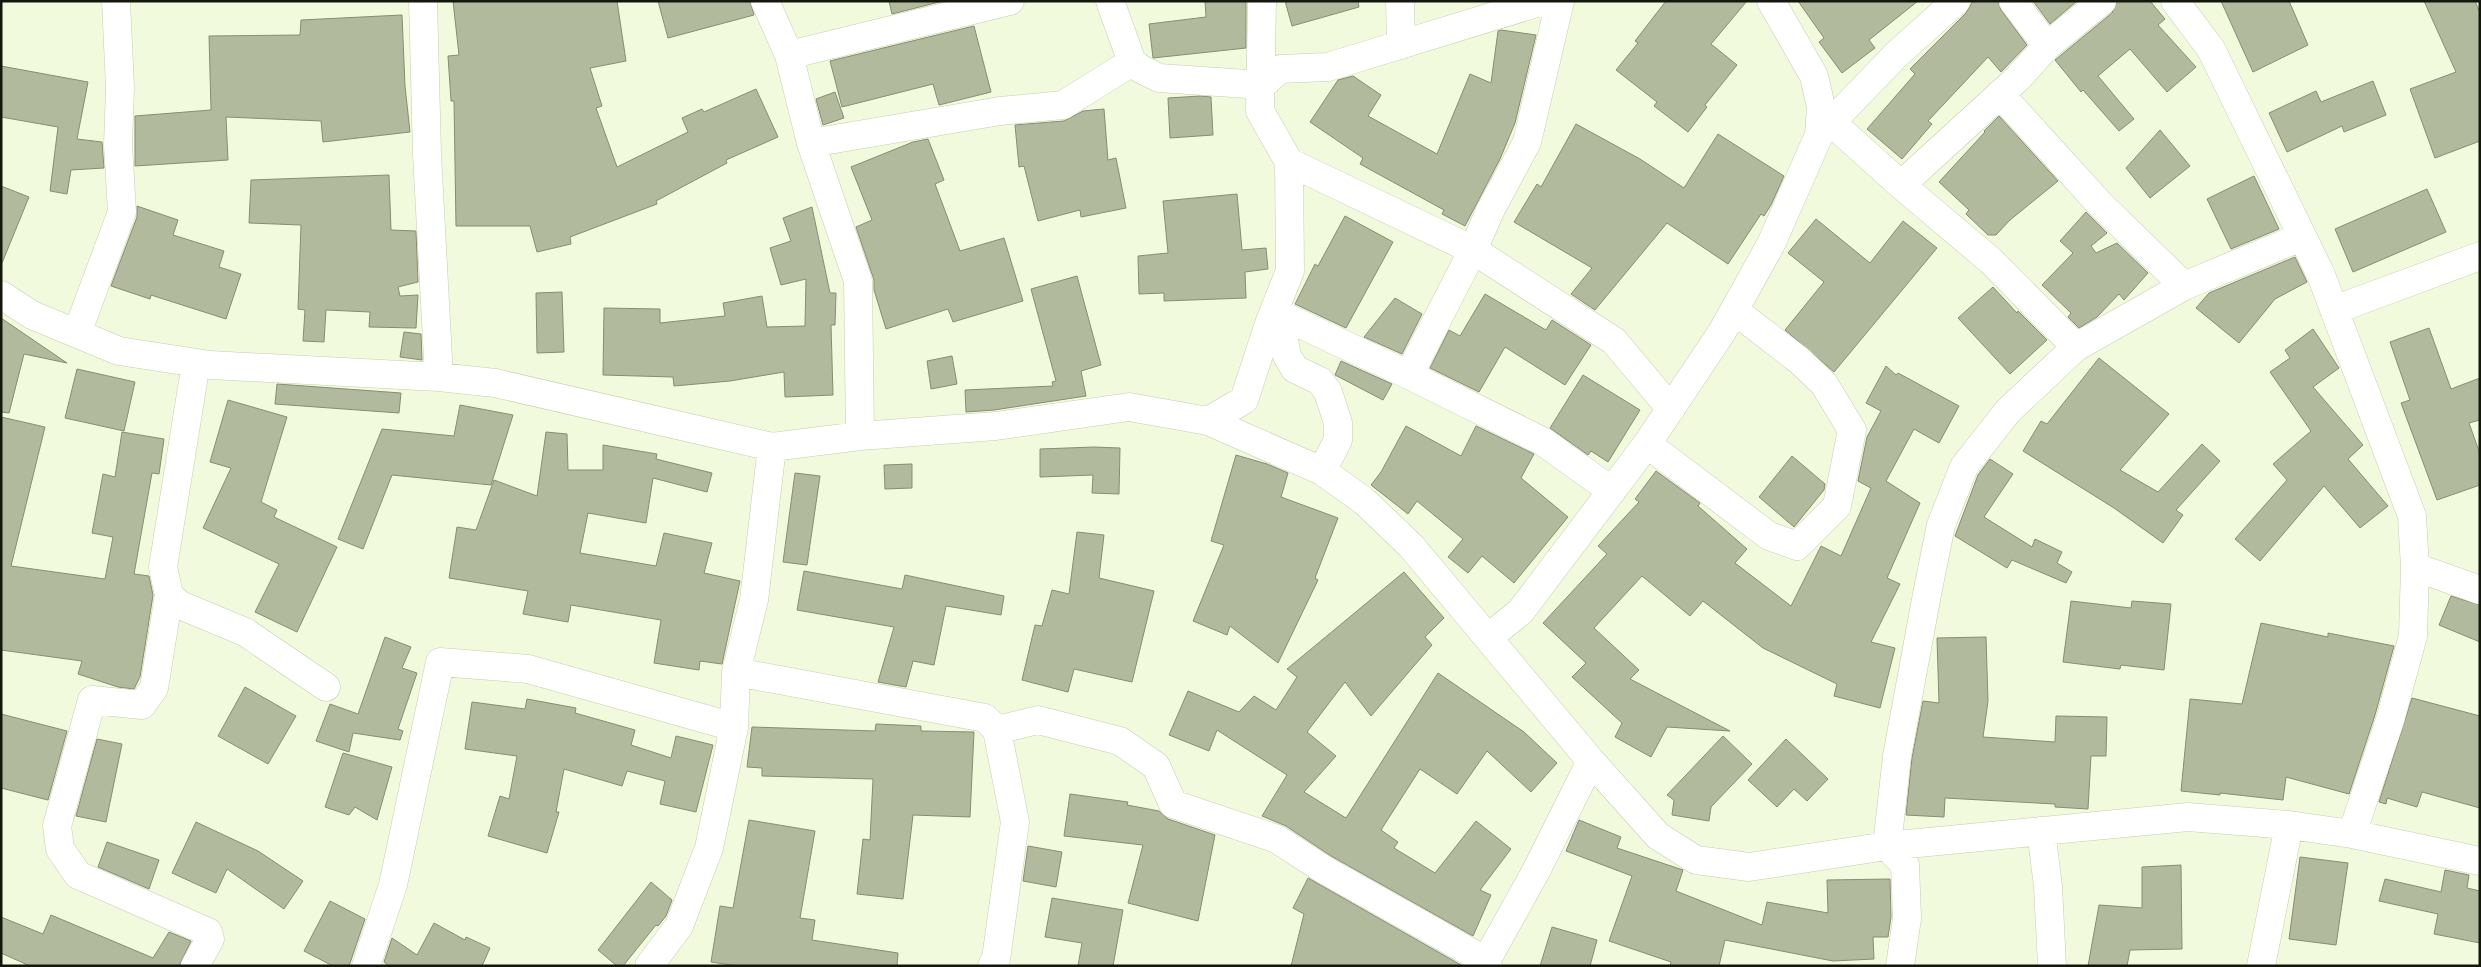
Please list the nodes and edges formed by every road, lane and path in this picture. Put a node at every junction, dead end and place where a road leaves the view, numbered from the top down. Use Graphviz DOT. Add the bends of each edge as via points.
graph roads {
  1 [pos="116,1"];
  2 [pos="423,1"];
  3 [pos="765,1"];
  4 [pos="1010,1"];
  5 [pos="1110,1"];
  6 [pos="1262,1"];
  7 [pos="1400,1"];
  8 [pos="1544,1"];
  9 [pos="1560,1"];
  10 [pos="1771,1"];
  11 [pos="2012,1"];
  12 [pos="2102,1"];
  13 [pos="2175,1"];
  14 [pos="1946,5"];
  15 [pos="1401,45"];
  16 [pos="2047,46"];
  17 [pos="789,55"];
  18 [pos="1132,62"];
  19 [pos="1262,85"];
  20 [pos="2000,94"];
  21 [pos="1825,129"];
  22 [pos="811,144"];
  23 [pos="1289,162"];
  24 [pos="1901,185"];
  25 [pos="2301,237"];
  26 [pos="1473,250"];
  27 [pos="2480,256"];
  28 [pos="2184,286"];
  29 [pos="1,295"];
  30 [pos="1278,309"];
  31 [pos="1734,310"];
  32 [pos="2334,310"];
  33 [pos="77,333"];
  34 [pos="2076,347"];
  35 [pos="196,363"];
  36 [pos="1411,376"];
  37 [pos="439,377"];
  38 [pos="1671,409"];
  39 [pos="1208,421"];
  40 [pos="860,436"];
  41 [pos="1648,444"];
  42 [pos="772,447"];
  43 [pos="1322,472"];
  44 [pos="1612,491"];
  45 [pos="2415,567"];
  46 [pos="2480,590"];
  47 [pos="170,595"];
  48 [pos="1488,638"];
  49 [pos="736,672"];
  50 [pos="326,687"];
  51 [pos="734,726"];
  52 [pos="997,730"];
  53 [pos="1591,761"];
  54 [pos="2288,825"];
  55 [pos="2041,831"];
  56 [pos="2352,834"];
  57 [pos="1887,846"];
  58 [pos="2480,861"];
  59 [pos="1487,963"];
  60 [pos="195,966"];
  61 [pos="366,966"];
  62 [pos="649,966"];
  63 [pos="992,966"];
  64 [pos="1900,966"];
  65 [pos="2052,966"];
  66 [pos="2261,966"];
  1 -- 33 [label="street" via="122,212"];
  2 -- 37 [label="street" via="427,154"];
  3 -- 17 [label="street"];
  4 -- 17 [label="street"];
  5 -- 18 [label="street"];
  6 -- 19 [label="street"];
  7 -- 15 [label="street"];
  8 -- 15 [label="street"];
  9 -- 26 [label="street" via="1527,142"];
  10 -- 21 [label="street" via="1814,76"];
  11 -- 16 [label="street"];
  12 -- 16 [label="street"];
  13 -- 25 [label="street" via="2210,49"];
  14 -- 21 [label="street"];
  15 -- 19 [label="street" via="1328,67 1280,69"];
  16 -- 20 [label="street"];
  17 -- 22 [label="street"];
  18 -- 19 [label="street" via="1159,78"];
  18 -- 22 [label="street" via="1063,105 1000,111"];
  19 -- 23 [label="street" via="1260,112"];
  20 -- 24 [label="street"];
  20 -- 28 [label="street" via="2098,202"];
  21 -- 24 [label="street"];
  21 -- 31 [label="street" via="1771,244"];
  22 -- 40 [label="street" via="858,281"];
  23 -- 26 [label="street"];
  23 -- 30 [label="street" via="1290,271"];
  24 -- 34 [label="street" via="1991,261"];
  25 -- 28 [label="street"];
  25 -- 32 [label="street" via="2321,275"];
  26 -- 36 [label="street" via="1416,360"];
  26 -- 38 [label="street" via="1614,341"];
  27 -- 32 [label="street"];
  28 -- 34 [label="street"];
  29 -- 33 [label="street" via="32,314"];
  30 -- 36 [label="street"];
  30 -- 39 [label="street" via="1244,400"];
  30 -- 43 [label="street" via="1287,356 1295,369 1320,381 1328,392 1338,423 1338,440"];
  31 -- 38 [label="street"];
  31 -- 41 [label="street" via="1824,384 1852,430 1837,506 1797,546 1769,536"];
  32 -- 45 [label="street" via="2412,516"];
  33 -- 35 [label="street" via="119,351"];
  34 -- 57 [label="street" via="2008,410 1964,467 1941,525 1897,756"];
  35 -- 37 [label="street"];
  35 -- 47 [label="street" via="162,567"];
  36 -- 44 [label="street" via="1542,441"];
  37 -- 42 [label="street" via="495,383"];
  38 -- 41 [label="street"];
  39 -- 40 [label="street" via="1129,407 996,426"];
  39 -- 43 [label="street"];
  40 -- 42 [label="street"];
  41 -- 44 [label="street"];
  42 -- 49 [label="street" via="754,600"];
  43 -- 48 [label="street" via="1364,501 1411,546"];
  44 -- 48 [label="street" via="1521,610"];
  45 -- 46 [label="street"];
  45 -- 56 [label="street" via="2413,636 2390,720"];
  47 -- 50 [label="street" via="180,605 245,632"];
  47 -- 60 [label="street" via="154,688 142,705 92,700 57,826 60,850 78,875 208,932 210,939"];
  48 -- 53 [label="street"];
  49 -- 51 [label="street"];
  49 -- 52 [label="street" via="985,718"];
  51 -- 61 [label="street" via="528,670 440,662 393,885"];
  51 -- 62 [label="street" via="709,848 679,926"];
  52 -- 59 [label="street" via="1038,720 1120,741 1156,766 1173,804 1277,839"];
  52 -- 63 [label="street" via="1016,822 996,958"];
  53 -- 57 [label="street" via="1658,836 1696,860 1749,867"];
  53 -- 59 [label="street"];
  54 -- 55 [label="street" via="2188,817"];
  54 -- 56 [label="street"];
  54 -- 66 [label="street"];
  55 -- 57 [label="street"];
  55 -- 65 [label="street" via="2048,886"];
  56 -- 58 [label="street"];
  57 -- 64 [label="street" via="1905,865 1907,918"];
}
